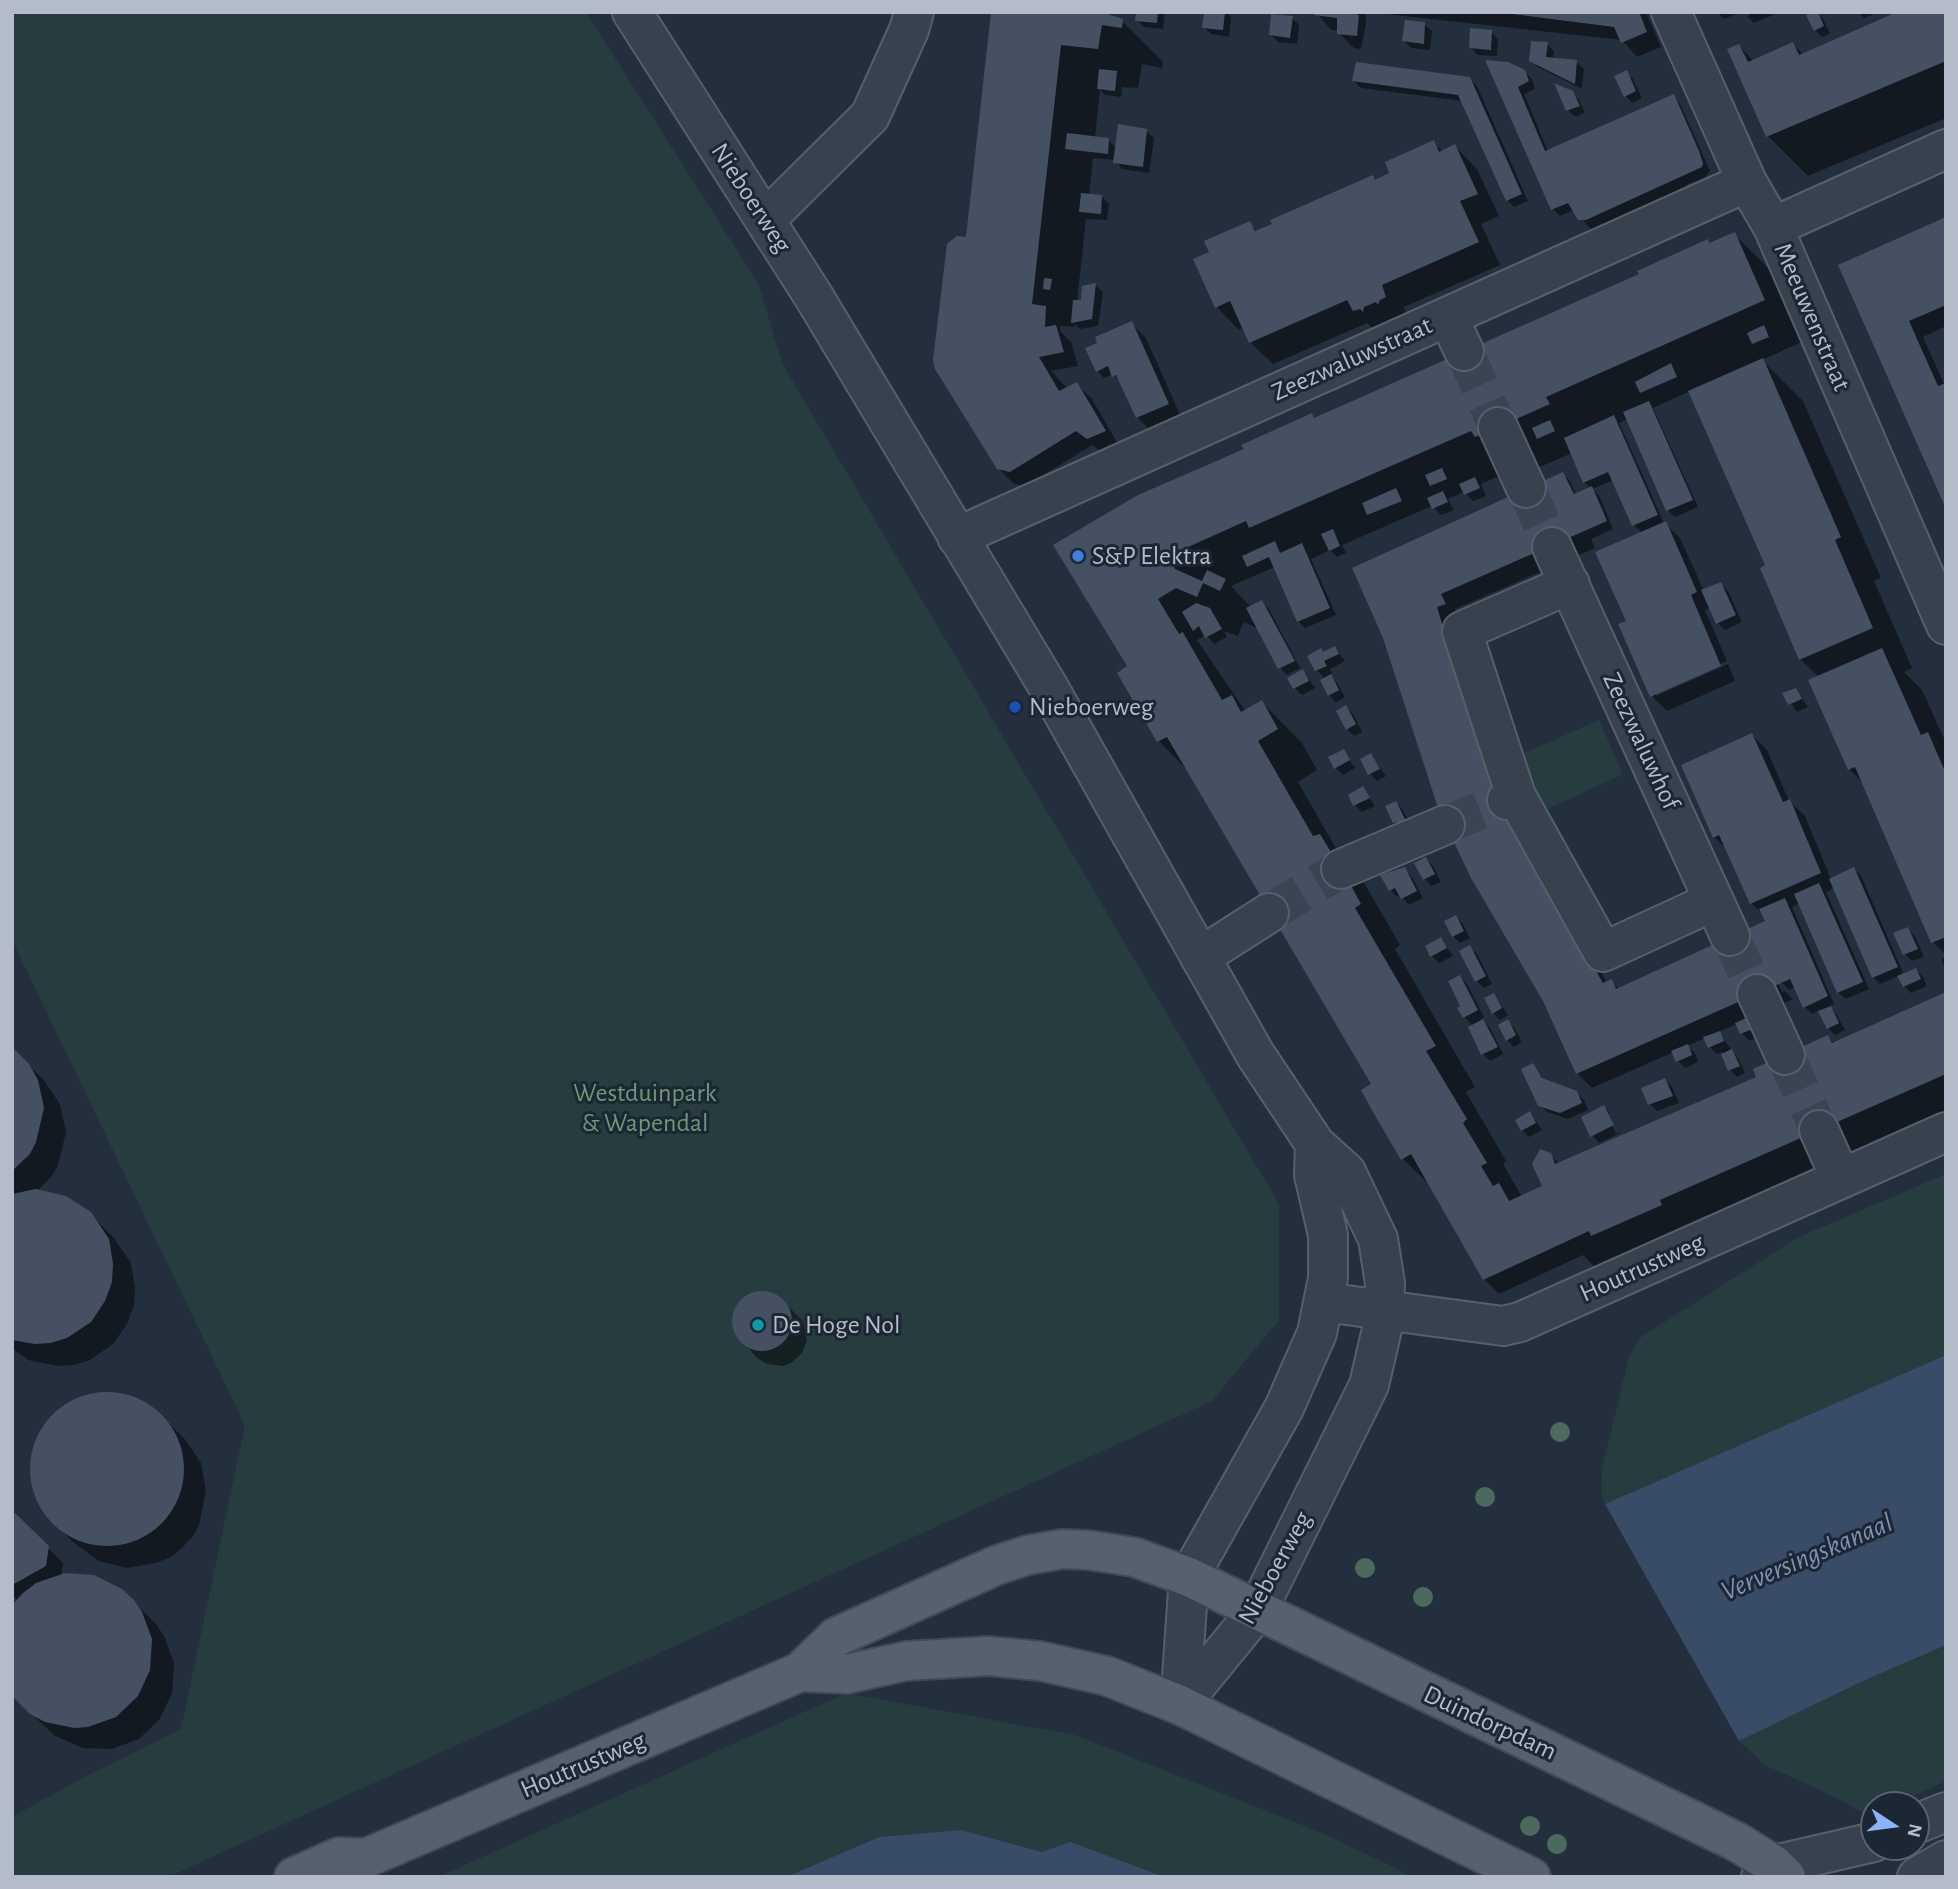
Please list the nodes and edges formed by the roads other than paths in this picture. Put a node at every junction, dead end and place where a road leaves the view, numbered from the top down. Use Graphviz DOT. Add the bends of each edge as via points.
graph roads {
  1 [pos="632,12"];
  2 [pos="914,12"];
  3 [pos="1671,12"];
  4 [pos="1946,149"];
  5 [pos="1747,182"];
  6 [pos="765,220"];
  7 [pos="1773,227"];
  8 [pos="1448,317"];
  9 [pos="1464,351"];
  10 [pos="1498,427"];
  11 [pos="1526,488"];
  12 [pos="957,537"];
  13 [pos="1552,547"];
  14 [pos="1570,584"];
  15 [pos="1946,625"];
  16 [pos="1445,825"];
  17 [pos="1341,869"];
  18 [pos="1714,901"];
  19 [pos="1269,913"];
  20 [pos="1730,936"];
  21 [pos="1200,957"];
  22 [pos="1757,994"];
  23 [pos="1785,1055"];
  24 [pos="1819,1130"];
  25 [pos="1946,1132"];
  26 [pos="1315,1144"];
  27 [pos="1841,1179"];
  28 [pos="1324,1302"];
  29 [pos="1384,1310"];
  30 [pos="1189,1577"];
  31 [pos="1257,1611"];
  32 [pos="800,1672"];
  33 [pos="1180,1704"];
  34 [pos="1860,1846"];
  35 [pos="1946,1860"];
  36 [pos="359,1868"];
  37 [pos="1774,1873"];
  38 [pos="295,1877"];
  39 [pos="1531,1877"];
  40 [pos="1917,1877"];
  1 -- 6 [label="street, Nieboerweg"];
  2 -- 6 [label="street" via="870,117"];
  3 -- 5 [label="street, Meeuwenstraat"];
  4 -- 7 [label="street"];
  5 -- 7 [label="street, Meeuwenstraat"];
  5 -- 8 [label="street, Zeezwaluwstraat"];
  6 -- 12 [label="street, Nieboerweg"];
  7 -- 15 [label="street, Meeuwenstraat"];
  8 -- 9 [label="street"];
  8 -- 12 [label="street, Zeezwaluwstraat"];
  10 -- 11 [label="street"];
  12 -- 21 [label="street, Nieboerweg" via="1049,688"];
  13 -- 14 [label="street, Zeezwaluwhof"];
  14 -- 18 [label="street, Zeezwaluwhof"];
  14 -- 18 [label="street" via="1462,631 1512,798 1603,952"];
  16 -- 17 [label="street"];
  18 -- 20 [label="street, Zeezwaluwhof"];
  19 -- 21 [label="street"];
  21 -- 26 [label="street, Nieboerweg" via="1255,1054"];
  22 -- 23 [label="street"];
  24 -- 27 [label="street"];
  25 -- 27 [label="street, Houtrustweg"];
  26 -- 28 [label="street" via="1314,1175 1328,1234"];
  26 -- 29 [label="street, Nieboerweg" via="1346,1172 1378,1239"];
  27 -- 29 [label="street, Houtrustweg" via="1520,1322 1503,1326"];
  28 -- 29 [label="street, Houtrustweg"];
  28 -- 30 [label="street" via="1317,1333 1284,1408"];
  29 -- 31 [label="street, Nieboerweg" via="1369,1385"];
  30 -- 31 [label="main road, Duindorpdam"];
  30 -- 32 [label="main road, Houtrustweg" via="1134,1557 1099,1552 1062,1549 1028,1555 836,1637"];
  30 -- 33 [label="street"];
  31 -- 33 [label="street, Nieboerweg"];
  31 -- 37 [label="main road, Duindorpdam" via="1737,1842"];
  32 -- 33 [label="main road, Houtrustweg" via="848,1674 906,1661 988,1656 1040,1661 1107,1676"];
  32 -- 36 [label="main road, Houtrustweg"];
  33 -- 39 [label="main road"];
  34 -- 37 [label="street"];
  35 -- 40 [label="street"];
  36 -- 38 [label="main road, Houtrustweg" via="340,1857"];
}
